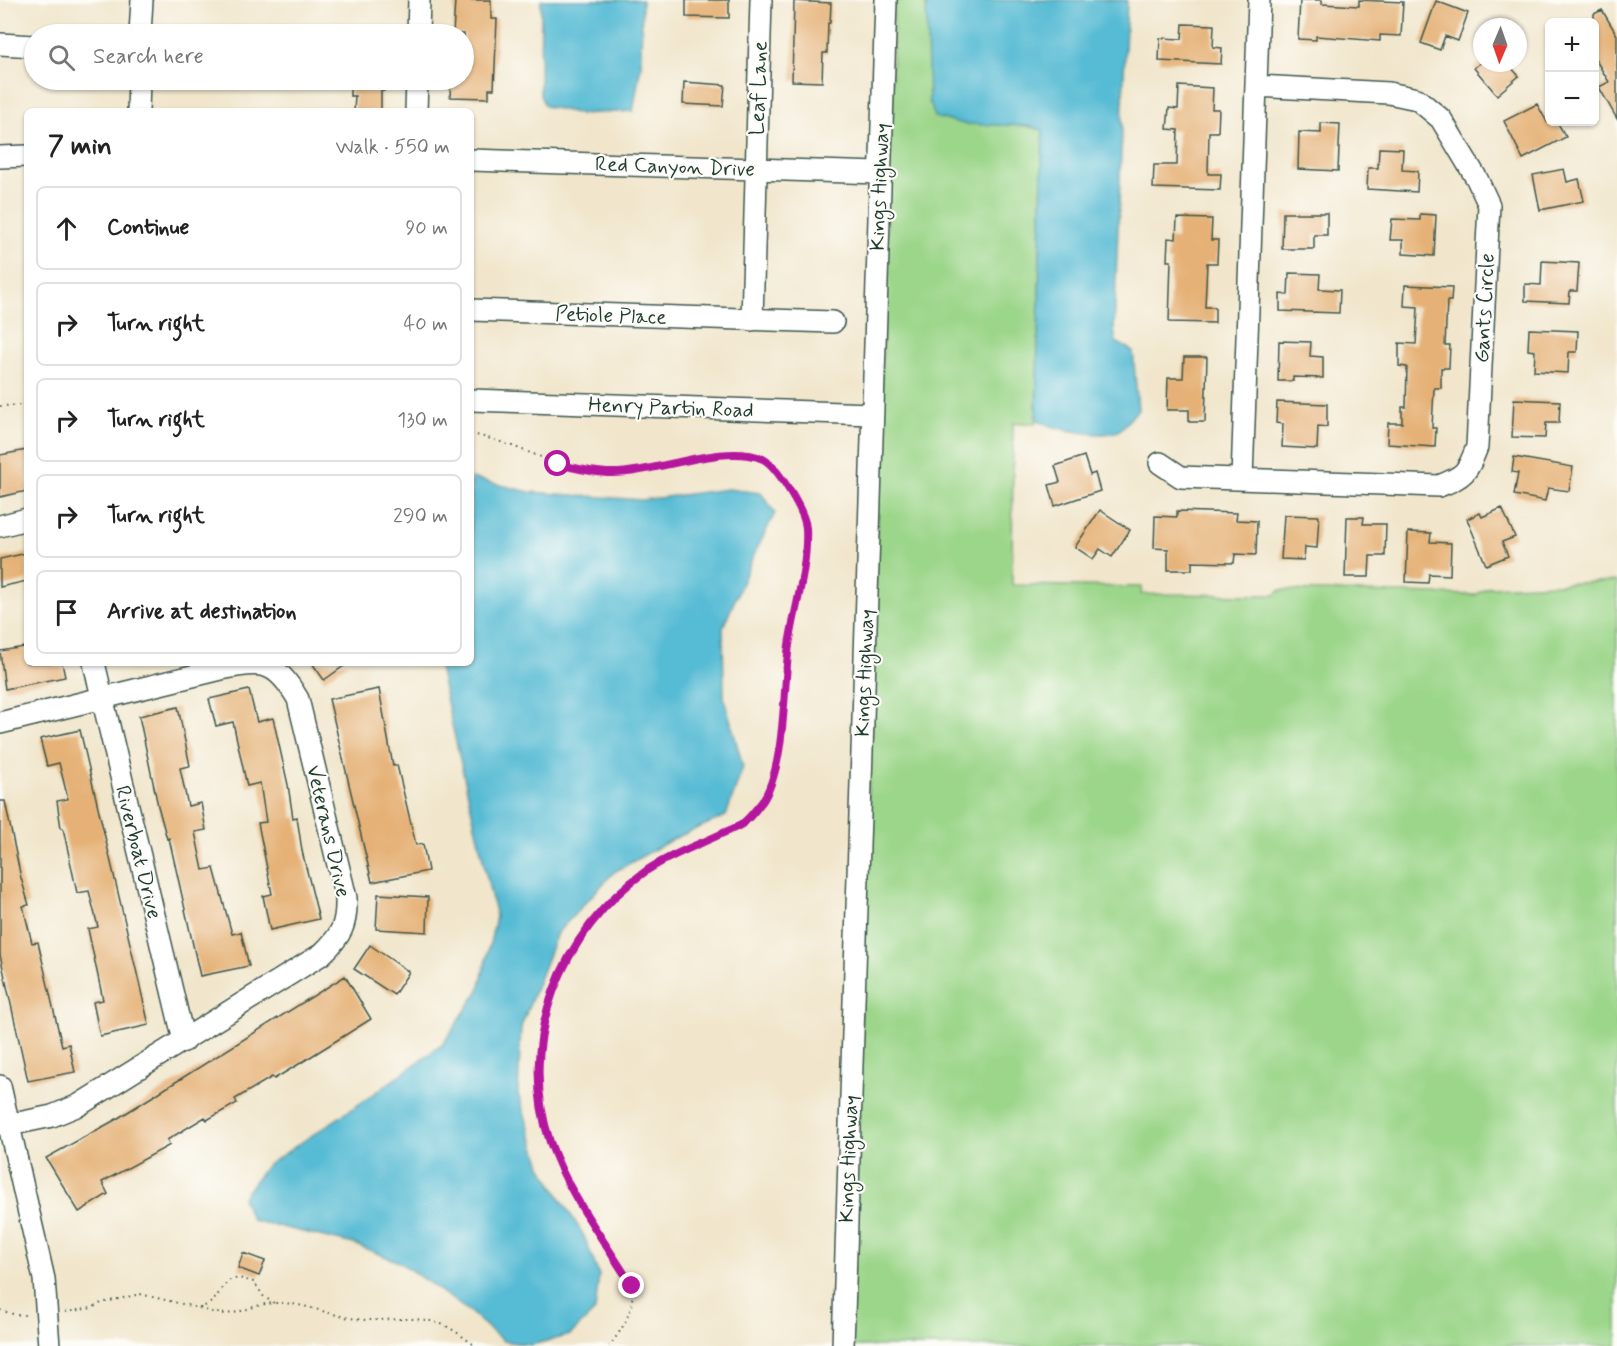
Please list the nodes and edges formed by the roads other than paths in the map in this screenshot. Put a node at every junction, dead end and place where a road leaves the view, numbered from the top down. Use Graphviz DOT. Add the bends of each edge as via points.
graph roads {
  1 [pos="142,0"];
  2 [pos="419,0"];
  3 [pos="761,0"];
  4 [pos="886,0"];
  5 [pos="1259,0"];
  6 [pos="141,24"];
  7 [pos="418,24"];
  8 [pos="0,44"];
  9 [pos="24,45"];
  10 [pos="1256,86"];
  11 [pos="139,90"];
  12 [pos="417,90"];
  13 [pos="138,108"];
  14 [pos="416,108"];
  15 [pos="24,156"];
  16 [pos="0,157"];
  17 [pos="474,159"];
  18 [pos="0,171"];
  19 [pos="24,171"];
  20 [pos="474,172"];
  21 [pos="754,175"];
  22 [pos="878,179"];
  23 [pos="474,310"];
  24 [pos="752,320"];
  25 [pos="833,322"];
  26 [pos="474,400"];
  27 [pos="872,414"];
  28 [pos="1161,463"];
  29 [pos="1242,479"];
  30 [pos="24,520"];
  31 [pos="0,526"];
  32 [pos="95,666"];
  33 [pos="239,666"];
  34 [pos="267,666"];
  35 [pos="102,698"];
  36 [pos="0,723"];
  37 [pos="184,1041"];
  38 [pos="0,1086"];
  39 [pos="9,1125"];
  40 [pos="49,1346"];
  41 [pos="843,1346"];
  1 -- 6 [label="street"];
  2 -- 7 [label="street"];
  3 -- 21 [label="street, Leaf Lane"];
  4 -- 22 [label="street, Kings Highway"];
  5 -- 10 [label="street"];
  8 -- 9 [label="street"];
  10 -- 29 [label="street"];
  10 -- 29 [label="street, Gants Circle" via="1389,93 1417,99 1441,119 1489,205 1477,447 1470,467 1459,478 1439,486"];
  11 -- 13 [label="street"];
  12 -- 14 [label="street"];
  15 -- 16 [label="street"];
  17 -- 21 [label="street, Red Canyon Drive"];
  18 -- 19 [label="street"];
  20 -- 21 [label="street, Red Canyon Drive"];
  21 -- 22 [label="street, Red Canyon Drive"];
  21 -- 24 [label="street"];
  22 -- 27 [label="street, Kings Highway"];
  23 -- 24 [label="street, Petiole Place"];
  24 -- 25 [label="street, Petiole Place"];
  26 -- 27 [label="street, Henry Partin Road"];
  27 -- 41 [label="street, Kings Highway"];
  28 -- 29 [label="street, Gants Circle" via="1182,477"];
  30 -- 31 [label="street"];
  32 -- 35 [label="street, Riverboat Drive"];
  33 -- 35 [label="street, Veterans Drive"];
  34 -- 37 [label="street, Veterans Drive" via="286,679 298,699 344,887 347,915 337,940 322,954"];
  35 -- 36 [label="street, Veterans Drive"];
  35 -- 37 [label="street, Riverboat Drive"];
  37 -- 39 [label="street, Veterans Drive" via="79,1105 52,1116"];
  38 -- 39 [label="street"];
  39 -- 40 [label="street" via="44,1279 39,1314"];
}
